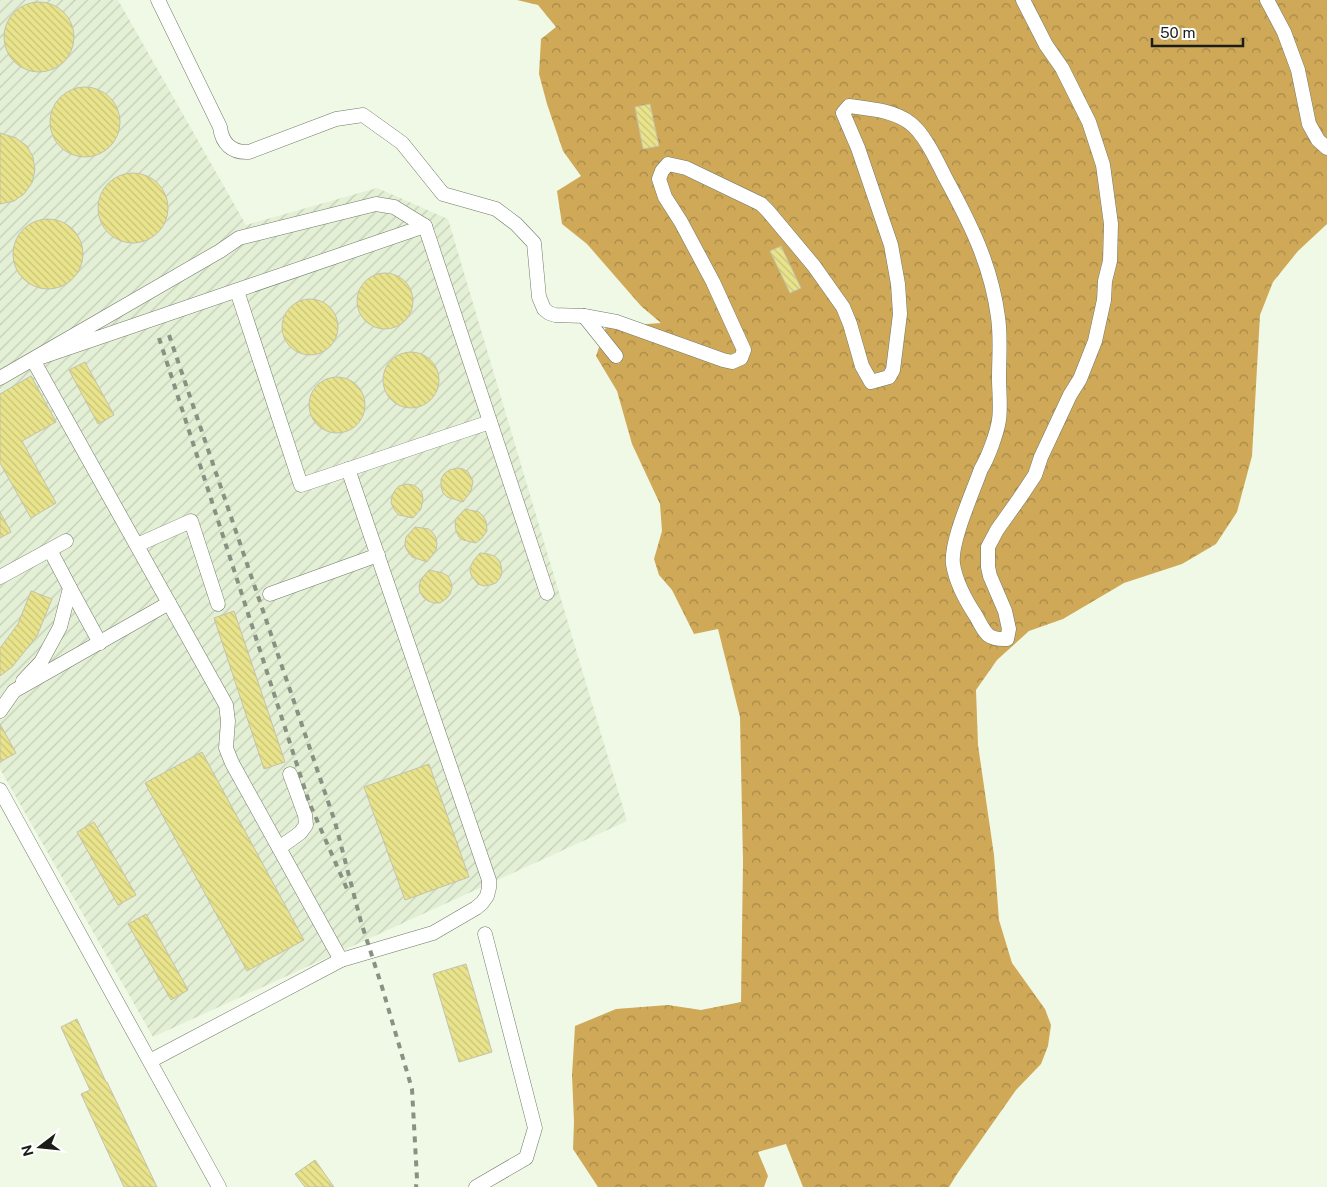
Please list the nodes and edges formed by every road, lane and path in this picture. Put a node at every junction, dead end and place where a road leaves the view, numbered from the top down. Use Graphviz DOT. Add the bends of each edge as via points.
graph roads {
  1 [pos="158,0"];
  2 [pos="1023,0"];
  3 [pos="1267,0"];
  4 [pos="1327,148"];
  5 [pos="425,226"];
  6 [pos="237,291"];
  7 [pos="584,316"];
  8 [pos="616,356"];
  9 [pos="33,360"];
  10 [pos="0,378"];
  11 [pos="490,422"];
  12 [pos="348,469"];
  13 [pos="66,541"];
  14 [pos="136,545"];
  15 [pos="50,550"];
  16 [pos="378,556"];
  17 [pos="0,578"];
  18 [pos="70,588"];
  19 [pos="547,593"];
  20 [pos="270,594"];
  21 [pos="169,604"];
  22 [pos="218,604"];
  23 [pos="100,643"];
  24 [pos="14,691"];
  25 [pos="0,710"];
  26 [pos="290,774"];
  27 [pos="0,790"];
  28 [pos="279,848"];
  29 [pos="485,934"];
  30 [pos="341,960"];
  31 [pos="150,1062"];
  32 [pos="219,1187"];
  33 [pos="476,1187"];
  1 -- 7 [label="street" via="228,146 249,152 336,119 363,115 402,143 443,194 496,209 516,224 534,243 539,298 544,309 555,315"];
  2 -- 7 [label="street" via="1089,122 1103,165 1111,224 1110,261 1095,341 1035,475 988,547 990,576 1010,630 1007,639 997,640 988,636 967,602 953,565 956,537 999,419 998,319 993,290 967,217 921,134 904,118 849,106 843,113 891,245 898,284 900,314 893,370 888,377 871,382 862,366 843,308 814,266 761,204 686,168 668,164 659,179 664,197 713,282 744,350 741,358 732,362 723,360 617,322"];
  3 -- 4 [label="street" via="1284,32 1298,70 1309,124"];
  5 -- 6 [label="street"];
  5 -- 9 [label="street" via="394,207 376,204 239,238"];
  5 -- 11 [label="street"];
  6 -- 9 [label="street"];
  6 -- 12 [label="street" via="301,485"];
  7 -- 8 [label="street"];
  9 -- 10 [label="street"];
  9 -- 14 [label="street"];
  11 -- 12 [label="street"];
  11 -- 19 [label="street"];
  12 -- 16 [label="street"];
  13 -- 15 [label="street"];
  14 -- 21 [label="street"];
  14 -- 22 [label="street" via="191,521"];
  15 -- 17 [label="street"];
  15 -- 18 [label="street"];
  16 -- 20 [label="street"];
  16 -- 30 [label="street" via="489,880 489,888 487,896 476,908 433,933"];
  18 -- 23 [label="street"];
  18 -- 24 [label="street" via="60,627 41,662"];
  21 -- 23 [label="street"];
  21 -- 28 [label="street" via="226,705 226,748"];
  23 -- 24 [label="street"];
  24 -- 25 [label="street"];
  26 -- 28 [label="street" via="306,815 306,825"];
  27 -- 31 [label="street"];
  28 -- 30 [label="street"];
  29 -- 33 [label="street" via="535,1128 526,1158"];
  30 -- 31 [label="street"];
  31 -- 32 [label="street"];
}
